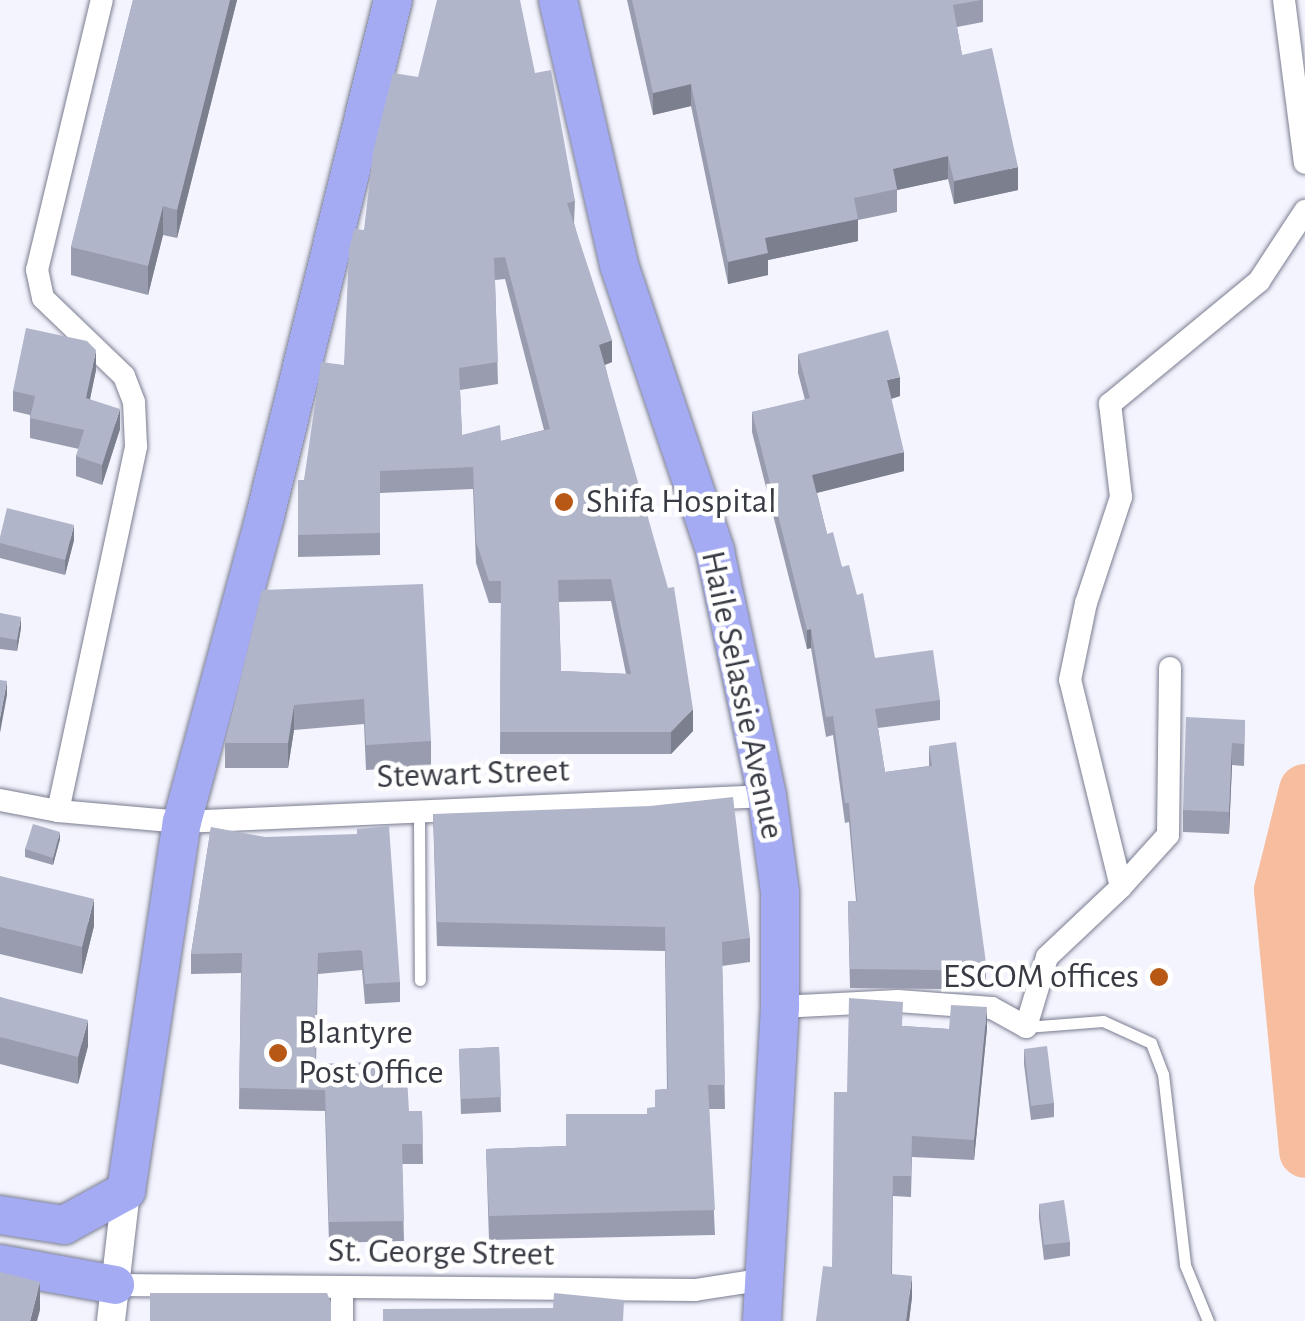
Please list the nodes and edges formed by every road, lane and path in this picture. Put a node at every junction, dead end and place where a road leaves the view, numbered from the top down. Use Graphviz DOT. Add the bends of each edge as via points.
graph roads {
  1 [pos="102,0"];
  2 [pos="392,0"];
  3 [pos="1284,0"];
  4 [pos="560,15"];
  5 [pos="1305,163"];
  6 [pos="1305,211"];
  7 [pos="1170,668"];
  8 [pos="767,796"];
  9 [pos="0,800"];
  10 [pos="419,810"];
  11 [pos="58,811"];
  12 [pos="182,822"];
  13 [pos="1121,888"];
  14 [pos="420,980"];
  15 [pos="780,1007"];
  16 [pos="1026,1026"];
  17 [pos="126,1190"];
  18 [pos="0,1215"];
  19 [pos="0,1264"];
  20 [pos="765,1279"];
  21 [pos="342,1287"];
  22 [pos="113,1303"];
  23 [pos="342,1321"];
  24 [pos="762,1321"];
  25 [pos="1208,1321"];
  1 -- 11 [label="street" via="37,270 43,298 124,376 134,402 136,446"];
  2 -- 12 [label="highway" via="266,516"];
  3 -- 5 [label="street"];
  4 -- 8 [label="highway, Haile Selassie Avenue" via="619,264 715,551"];
  6 -- 13 [label="street" via="1259,280 1110,404 1121,497 1086,602 1070,680"];
  7 -- 13 [label="street" via="1168,835"];
  8 -- 10 [label="street, Stewart Street"];
  8 -- 15 [label="highway, Haile Selassie Avenue" via="780,892"];
  9 -- 11 [label="street, Stewart Street"];
  10 -- 12 [label="street, Stewart Street"];
  10 -- 14 [label="lane"];
  11 -- 12 [label="street, Stewart Street"];
  12 -- 17 [label="highway"];
  13 -- 16 [label="street" via="1048,957"];
  15 -- 16 [label="street" via="898,1002 992,1008"];
  15 -- 20 [label="highway, Haile Selassie Avenue"];
  16 -- 25 [label="lane" via="1103,1020 1151,1043 1164,1074 1185,1265"];
  17 -- 18 [label="highway" via="64,1226"];
  17 -- 22 [label="street"];
  19 -- 22 [label="highway"];
  20 -- 21 [label="street, St. George Street" via="695,1290"];
  20 -- 24 [label="highway, Haile Selassie Avenue"];
  21 -- 22 [label="street, St. George Street"];
  21 -- 23 [label="street"];
}
